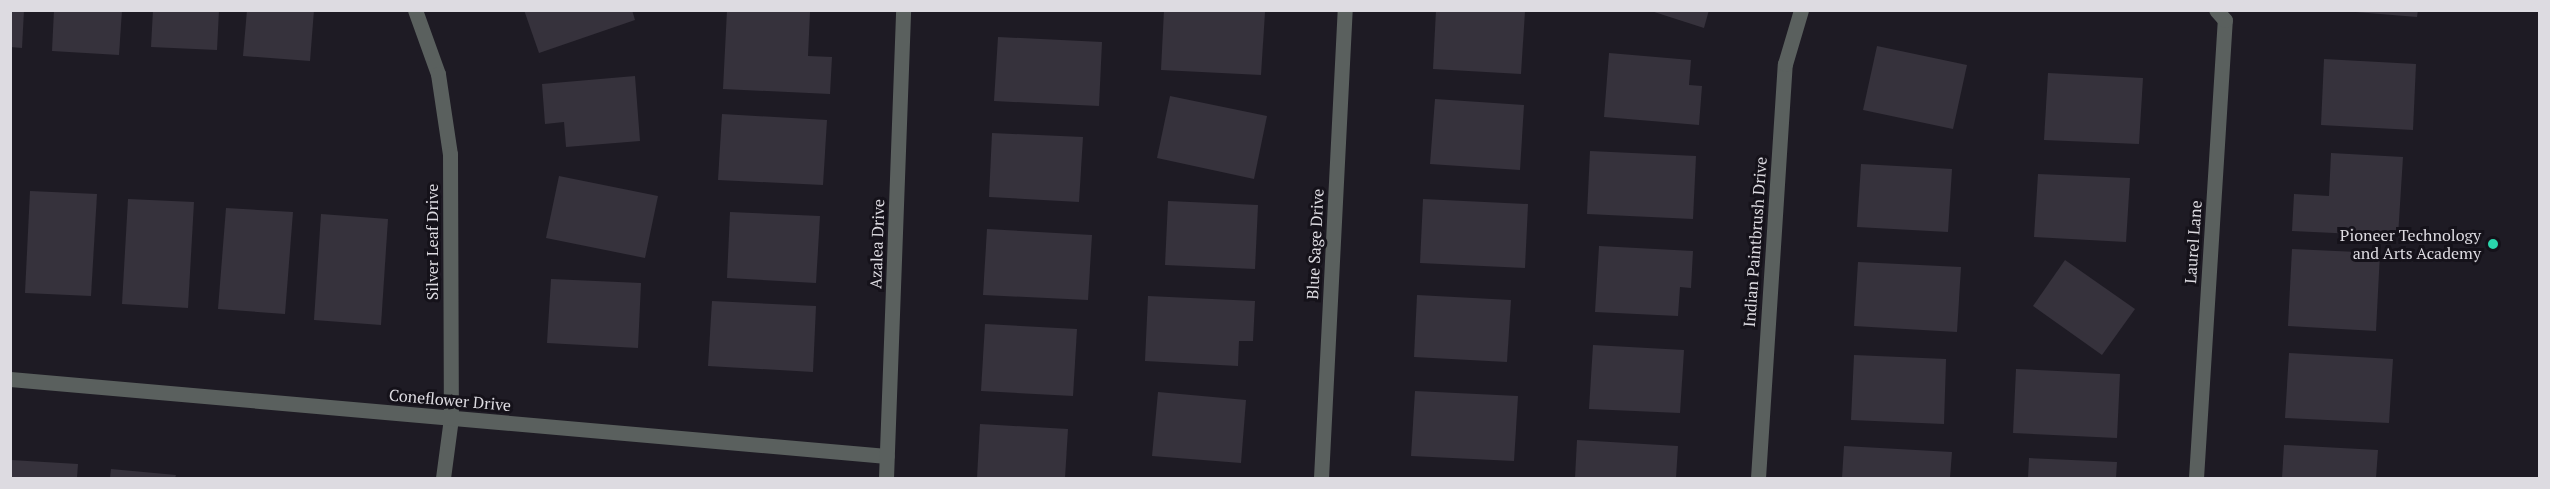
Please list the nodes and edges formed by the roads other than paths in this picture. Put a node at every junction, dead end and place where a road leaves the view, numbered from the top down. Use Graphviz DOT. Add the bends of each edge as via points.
graph roads {
  1 [pos="415,10"];
  2 [pos="903,10"];
  3 [pos="1345,10"];
  4 [pos="1801,10"];
  5 [pos="2216,10"];
  6 [pos="10,379"];
  7 [pos="451,418"];
  8 [pos="887,456"];
  9 [pos="443,478"];
  10 [pos="886,478"];
  11 [pos="1321,478"];
  12 [pos="1758,478"];
  13 [pos="2196,478"];
  1 -- 7 [label="street, Silver Leaf Drive" via="438,74 450,154"];
  2 -- 8 [label="street, Azalea Drive"];
  3 -- 11 [label="street, Blue Sage Drive"];
  4 -- 12 [label="street, Indian Paintbrush Drive" via="1785,64"];
  5 -- 13 [label="street, Laurel Lane" via="2225,20"];
  6 -- 7 [label="street, Coneflower Drive"];
  7 -- 8 [label="street, Coneflower Drive"];
  7 -- 9 [label="street, Silver Leaf Drive"];
  8 -- 10 [label="street, Azalea Drive"];
}
